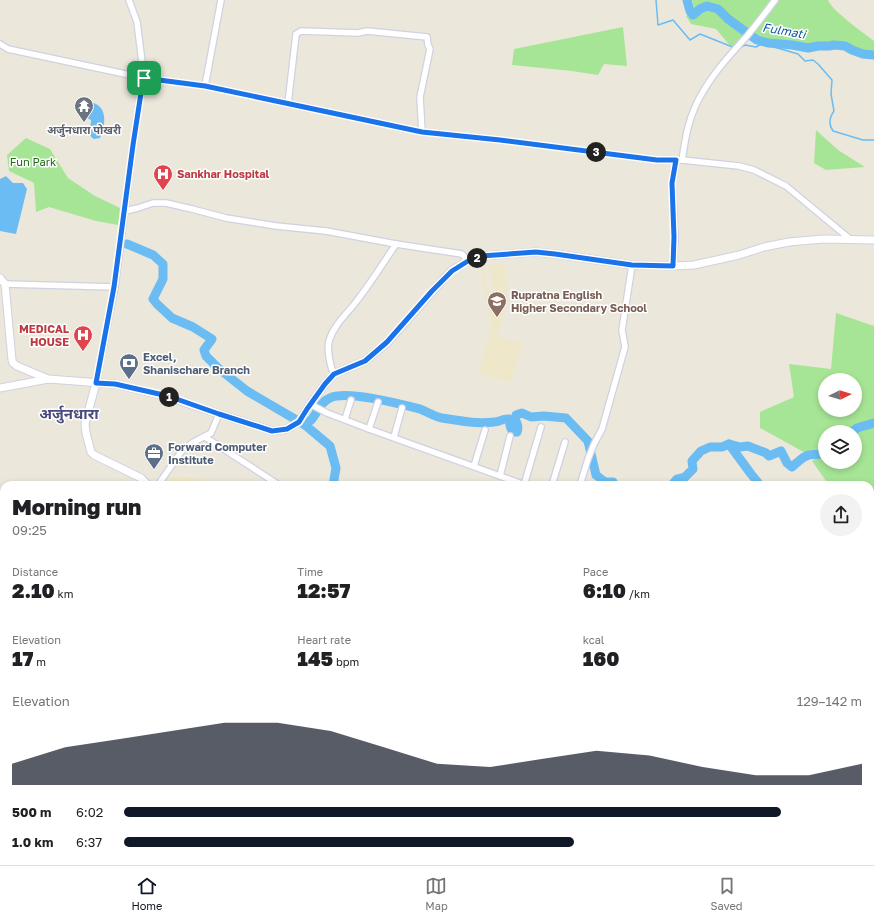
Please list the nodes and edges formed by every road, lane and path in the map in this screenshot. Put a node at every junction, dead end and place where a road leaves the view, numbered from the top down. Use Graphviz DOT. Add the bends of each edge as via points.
graph roads {
  1 [pos="129,0"];
  2 [pos="221,0"];
  3 [pos="776,0"];
  4 [pos="0,44"];
  5 [pos="144,78"];
  6 [pos="205,86"];
  7 [pos="288,104"];
  8 [pos="422,132"];
  9 [pos="679,160"];
  10 [pos="125,211"];
  11 [pos="850,239"];
  12 [pos="874,240"];
  13 [pos="396,244"];
  14 [pos="468,261"];
  15 [pos="632,265"];
  16 [pos="673,266"];
  17 [pos="2,281"];
  18 [pos="114,287"];
  19 [pos="2,295"];
  20 [pos="334,374"];
  21 [pos="48,380"];
  22 [pos="96,383"];
  23 [pos="0,388"];
  24 [pos="351,400"];
  25 [pos="378,402"];
  26 [pos="310,404"];
  27 [pos="402,408"];
  28 [pos="219,414"];
  29 [pos="345,419"];
  30 [pos="541,427"];
  31 [pos="369,429"];
  32 [pos="485,430"];
  33 [pos="510,436"];
  34 [pos="205,437"];
  35 [pos="394,437"];
  36 [pos="565,442"];
  37 [pos="474,466"];
  38 [pos="500,476"];
  39 [pos="144,481"];
  40 [pos="161,481"];
  41 [pos="273,481"];
  42 [pos="514,481"];
  43 [pos="526,481"];
  44 [pos="553,481"];
  45 [pos="581,481"];
  1 -- 5 [label="street" via="137,22"];
  2 -- 6 [label="street"];
  3 -- 9 [label="street" via="707,84 695,107"];
  4 -- 5 [label="street" via="8,49"];
  5 -- 6 [label="street"];
  5 -- 10 [label="street"];
  6 -- 7 [label="street"];
  7 -- 8 [label="street"];
  7 -- 8 [label="street" via="296,34 301,31 367,31 427,36 430,49 420,98"];
  8 -- 9 [label="street" via="657,160"];
  9 -- 11 [label="street" via="754,170 786,186"];
  9 -- 16 [label="street" via="672,183"];
  10 -- 13 [label="street" via="153,203 166,203 226,218 326,231"];
  10 -- 18 [label="street"];
  11 -- 12 [label="street"];
  11 -- 16 [label="street" via="789,242 694,265"];
  13 -- 14 [label="street" via="462,254"];
  13 -- 20 [label="street" via="330,336 328,343"];
  14 -- 15 [label="street" via="481,256 536,252"];
  14 -- 20 [label="street" via="452,271 387,342 365,361"];
  15 -- 16 [label="street"];
  15 -- 45 [label="street" via="622,330 625,347 602,429"];
  17 -- 18 [label="street"];
  17 -- 19 [label="street"];
  18 -- 22 [label="street"];
  19 -- 21 [label="street" via="13,363"];
  20 -- 26 [label="street"];
  21 -- 22 [label="street"];
  21 -- 23 [label="street"];
  22 -- 28 [label="street" via="115,384 168,396"];
  22 -- 39 [label="street" via="85,424 91,452"];
  24 -- 29 [label="street"];
  25 -- 31 [label="street"];
  26 -- 28 [label="street" via="299,422 287,429 272,431"];
  26 -- 29 [label="street"];
  27 -- 35 [label="street"];
  28 -- 34 [label="street" via="211,433"];
  29 -- 31 [label="street"];
  30 -- 43 [label="street"];
  31 -- 35 [label="street"];
  32 -- 37 [label="street"];
  33 -- 38 [label="street"];
  34 -- 40 [label="street" via="181,452"];
  34 -- 41 [label="street"];
  35 -- 37 [label="street"];
  36 -- 44 [label="street"];
  37 -- 38 [label="street"];
  38 -- 42 [label="street"];
}
